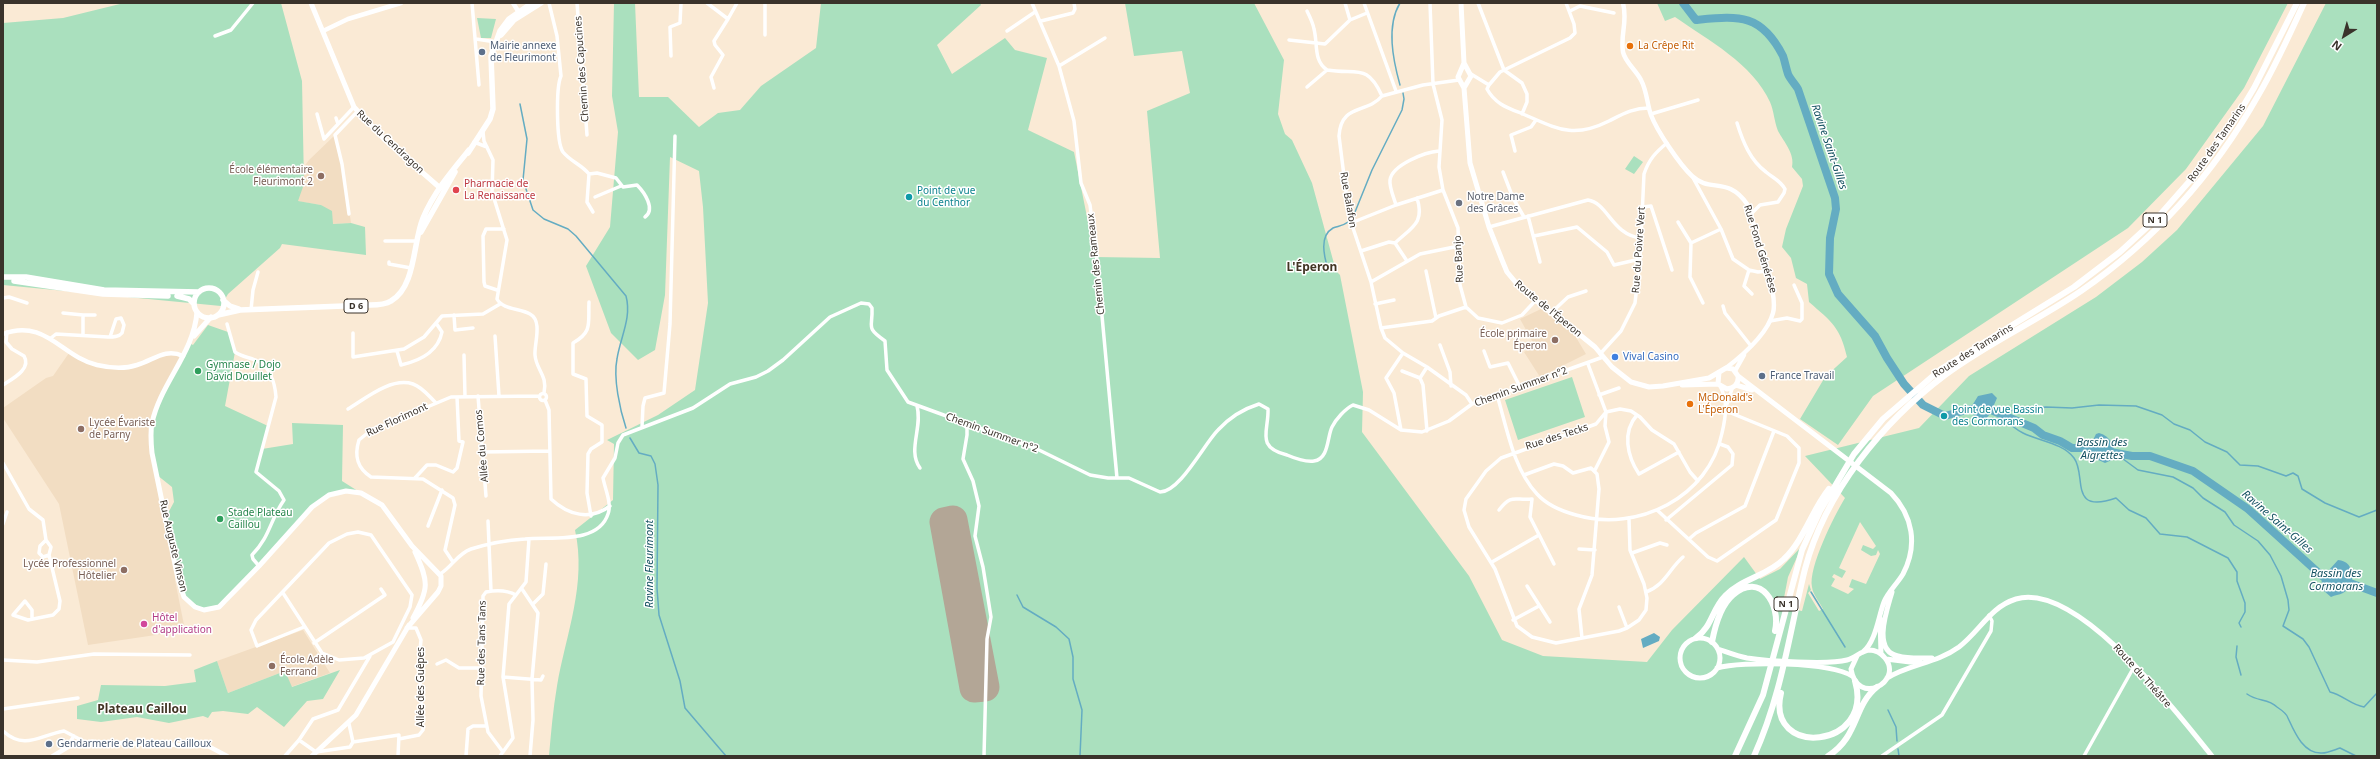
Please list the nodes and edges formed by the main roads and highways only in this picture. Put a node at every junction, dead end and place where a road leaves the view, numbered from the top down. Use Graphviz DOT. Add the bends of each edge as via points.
graph roads {
  1 [pos="311,3"];
  2 [pos="532,3"];
  3 [pos="541,3"];
  4 [pos="1463,3"];
  5 [pos="2297,3"];
  6 [pos="2304,3"];
  7 [pos="520,13"];
  8 [pos="469,150"];
  9 [pos="439,187"];
  10 [pos="417,240"];
  11 [pos="3,276"];
  12 [pos="3,280"];
  13 [pos="199,292"];
  14 [pos="223,300"];
  15 [pos="194,304"];
  16 [pos="240,310"];
  17 [pos="197,312"];
  18 [pos="218,314"];
  19 [pos="211,318"];
  20 [pos="188,343"];
  21 [pos="1719,372"];
  22 [pos="1738,376"];
  23 [pos="1669,384"];
  24 [pos="1719,384"];
  25 [pos="1734,387"];
  26 [pos="1760,393"];
  27 [pos="1840,475"];
  28 [pos="412,546"];
  29 [pos="439,572"];
  30 [pos="426,575"];
  31 [pos="426,588"];
  32 [pos="1893,588"];
  33 [pos="432,600"];
  34 [pos="1881,610"];
  35 [pos="406,629"];
  36 [pos="1696,638"];
  37 [pos="1712,642"];
  38 [pos="1718,649"];
  39 [pos="1863,652"];
  40 [pos="1882,654"];
  41 [pos="1857,656"];
  42 [pos="1941,657"];
  43 [pos="1932,658"];
  44 [pos="1886,659"];
  45 [pos="1765,662"];
  46 [pos="1793,663"];
  47 [pos="1717,668"];
  48 [pos="1784,672"];
  49 [pos="1853,678"];
  50 [pos="1887,678"];
  51 [pos="1877,687"];
  52 [pos="1779,728"];
  53 [pos="1745,737"];
  54 [pos="314,754"];
  55 [pos="1819,754"];
  56 [pos="1735,756"];
  57 [pos="1754,756"];
  58 [pos="1828,756"];
  59 [pos="2212,756"];
  1 -- 9 [label="main road, Rue du Cendragon" via="355,109"];
  2 -- 7 [label="main road, D 6"];
  3 -- 7 [label="main road, D 6"];
  4 -- 23 [label="main road, Route de l'Éperon" via="1468,152 1489,227 1507,272 1522,290 1552,312 1631,382 1649,386"];
  5 -- 27 [label="highway, Route des Tamarins / N 1" via="2236,118 2202,167 2158,217 2120,252 2074,287 1941,369 1883,419"];
  6 -- 48 [label="highway, Route des Tamarins / N 1" via="2244,119 2209,170 2168,217 2124,258 2082,291 1945,375 1890,425 1855,467 1818,533 1806,568"];
  7 -- 8 [label="main road, D 6" via="503,24 491,56 493,109"];
  8 -- 9 [label="main road, D 6"];
  8 -- 10 [label="main road, D 6" via="442,192"];
  9 -- 10 [label="main road" via="440,190 424,219"];
  10 -- 16 [label="main road, D 6" via="411,268 401,291 384,304"];
  11 -- 13 [label="main road" via="26,277 104,290"];
  12 -- 15 [label="main road" via="25,281 103,294 184,296"];
  13 -- 14 [label="main road" via="211,289 218,292"];
  13 -- 15 [label="main road"];
  14 -- 16 [label="main road"];
  14 -- 18 [label="main road"];
  15 -- 17 [label="main road"];
  16 -- 18 [label="main road, D 6"];
  17 -- 19 [label="main road" via="201,316"];
  17 -- 20 [label="main road, Rue Auguste Vinson" via="195,330"];
  18 -- 19 [label="main road"];
  19 -- 20 [label="main road, Rue Auguste Vinson"];
  20 -- 28 [label="main road, Rue Auguste Vinson" via="158,403 152,422 151,437 152,454 178,579 184,597 195,608 204,610 219,607 312,507 329,495 346,491 361,493 382,505"];
  21 -- 22 [label="main road" via="1726,368 1735,371"];
  21 -- 23 [label="main road, Route de l'Éperon" via="1709,378"];
  21 -- 24 [label="main road"];
  22 -- 25 [label="main road"];
  22 -- 26 [label="main road"];
  23 -- 24 [label="main road, Route de l'Éperon"];
  24 -- 25 [label="main road" via="1722,388"];
  25 -- 26 [label="main road"];
  26 -- 32 [label="main road" via="1875,479 1902,504 1912,530 1909,560"];
  27 -- 36 [label="highway" via="1820,500 1789,555 1771,570 1729,591 1720,602 1706,630"];
  27 -- 53 [label="highway, Route des Tamarins / N 1" via="1802,550 1767,681"];
  28 -- 29 [label="main road, Rue Auguste Vinson"];
  28 -- 30 [label="main road, Rue Auguste Vinson"];
  29 -- 30 [label="main road" via="432,570"];
  29 -- 33 [label="main road, Rue Auguste Vinson" via="441,586"];
  30 -- 31 [label="main road, Rue Auguste Vinson"];
  31 -- 33 [label="main road" via="427,595"];
  31 -- 35 [label="main road, Rue Auguste Vinson"];
  32 -- 34 [label="main road"];
  32 -- 43 [label="main road" via="1884,620 1883,634 1887,648 1897,656"];
  33 -- 35 [label="main road, Rue Auguste Vinson"];
  34 -- 39 [label="main road" via="1871,643"];
  34 -- 40 [label="main road"];
  35 -- 54 [label="main road, Rue Auguste Vinson" via="363,706 349,724"];
  36 -- 37 [label="main road" via="1705,638"];
  36 -- 47 [label="main road" via="1689,641 1680,654 1684,669 1697,677 1711,674"];
  37 -- 38 [label="main road"];
  37 -- 53 [label="highway" via="1721,611 1734,593 1742,589 1757,588 1768,596 1776,610 1776,626 1768,668"];
  38 -- 45 [label="main road"];
  38 -- 47 [label="main road" via="1720,659"];
  39 -- 40 [label="main road" via="1869,650"];
  39 -- 41 [label="main road"];
  40 -- 44 [label="main road"];
  41 -- 46 [label="main road" via="1839,662"];
  41 -- 49 [label="main road" via="1853,662"];
  42 -- 43 [label="main road, Route du Théâtre"];
  42 -- 50 [label="main road, Route du Théâtre" via="1902,670"];
  42 -- 59 [label="main road, Route du Théâtre" via="1959,646 1997,608 2017,599 2047,599 2067,609 2101,634 2134,665"];
  43 -- 44 [label="main road, Route du Théâtre" via="1910,662"];
  44 -- 50 [label="main road" via="1889,672"];
  45 -- 46 [label="main road"];
  45 -- 47 [label="main road" via="1730,664"];
  46 -- 49 [label="main road" via="1830,669"];
  48 -- 52 [label="highway" via="1779,705"];
  48 -- 57 [label="highway, Route des Tamarins / N 1"];
  49 -- 51 [label="main road" via="1865,688"];
  49 -- 55 [label="highway" via="1858,701 1847,730 1830,750"];
  50 -- 51 [label="main road"];
  51 -- 58 [label="highway" via="1867,698 1843,746"];
  53 -- 56 [label="highway, Route des Tamarins / N 1"];
}
